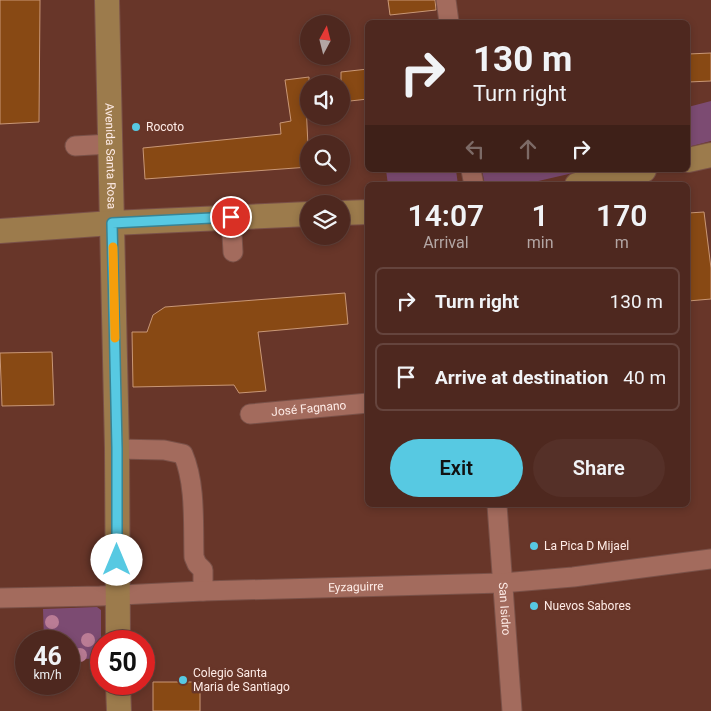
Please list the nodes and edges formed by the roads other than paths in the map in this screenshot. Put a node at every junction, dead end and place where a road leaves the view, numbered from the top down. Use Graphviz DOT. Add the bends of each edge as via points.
graph roads {
  1 [pos="107,0"];
  2 [pos="446,0"];
  3 [pos="449,20"];
  4 [pos="110,144"];
  5 [pos="75,146"];
  6 [pos="711,155"];
  7 [pos="690,160"];
  8 [pos="635,172"];
  9 [pos="590,182"];
  10 [pos="365,212"];
  11 [pos="350,213"];
  12 [pos="300,214"];
  13 [pos="231,217"];
  14 [pos="112,223"];
  15 [pos="0,230"];
  16 [pos="233,252"];
  17 [pos="365,403"];
  18 [pos="250,414"];
  19 [pos="117,448"];
  20 [pos="497,507"];
  21 [pos="711,559"];
  22 [pos="502,583"];
  23 [pos="203,591"];
  24 [pos="117,596"];
  25 [pos="0,598"];
  26 [pos="118,630"];
  27 [pos="118,695"];
  28 [pos="119,711"];
  29 [pos="512,711"];
  1 -- 4 [label="main road, Avenida Santa Rosa"];
  2 -- 3 [label="street"];
  4 -- 5 [label="street"];
  4 -- 14 [label="main road, Avenida Santa Rosa"];
  6 -- 7 [label="main road"];
  8 -- 9 [label="main road"];
  10 -- 11 [label="main road"];
  12 -- 13 [label="main road"];
  13 -- 14 [label="main road"];
  13 -- 16 [label="street"];
  14 -- 15 [label="main road"];
  14 -- 19 [label="main road, Avenida Santa Rosa"];
  17 -- 18 [label="street, José Fagnano"];
  19 -- 23 [label="street" via="183,454 191,481 194,557 203,570"];
  19 -- 24 [label="main road, Avenida Santa Rosa"];
  20 -- 22 [label="street, San Isidro"];
  21 -- 22 [label="street, Eyzaguirre"];
  22 -- 23 [label="street, Eyzaguirre"];
  22 -- 29 [label="street, San Isidro"];
  23 -- 24 [label="street, Eyzaguirre"];
  24 -- 25 [label="street, Eyzaguirre"];
  24 -- 26 [label="main road, Avenida Santa Rosa"];
  27 -- 28 [label="main road"];
}
